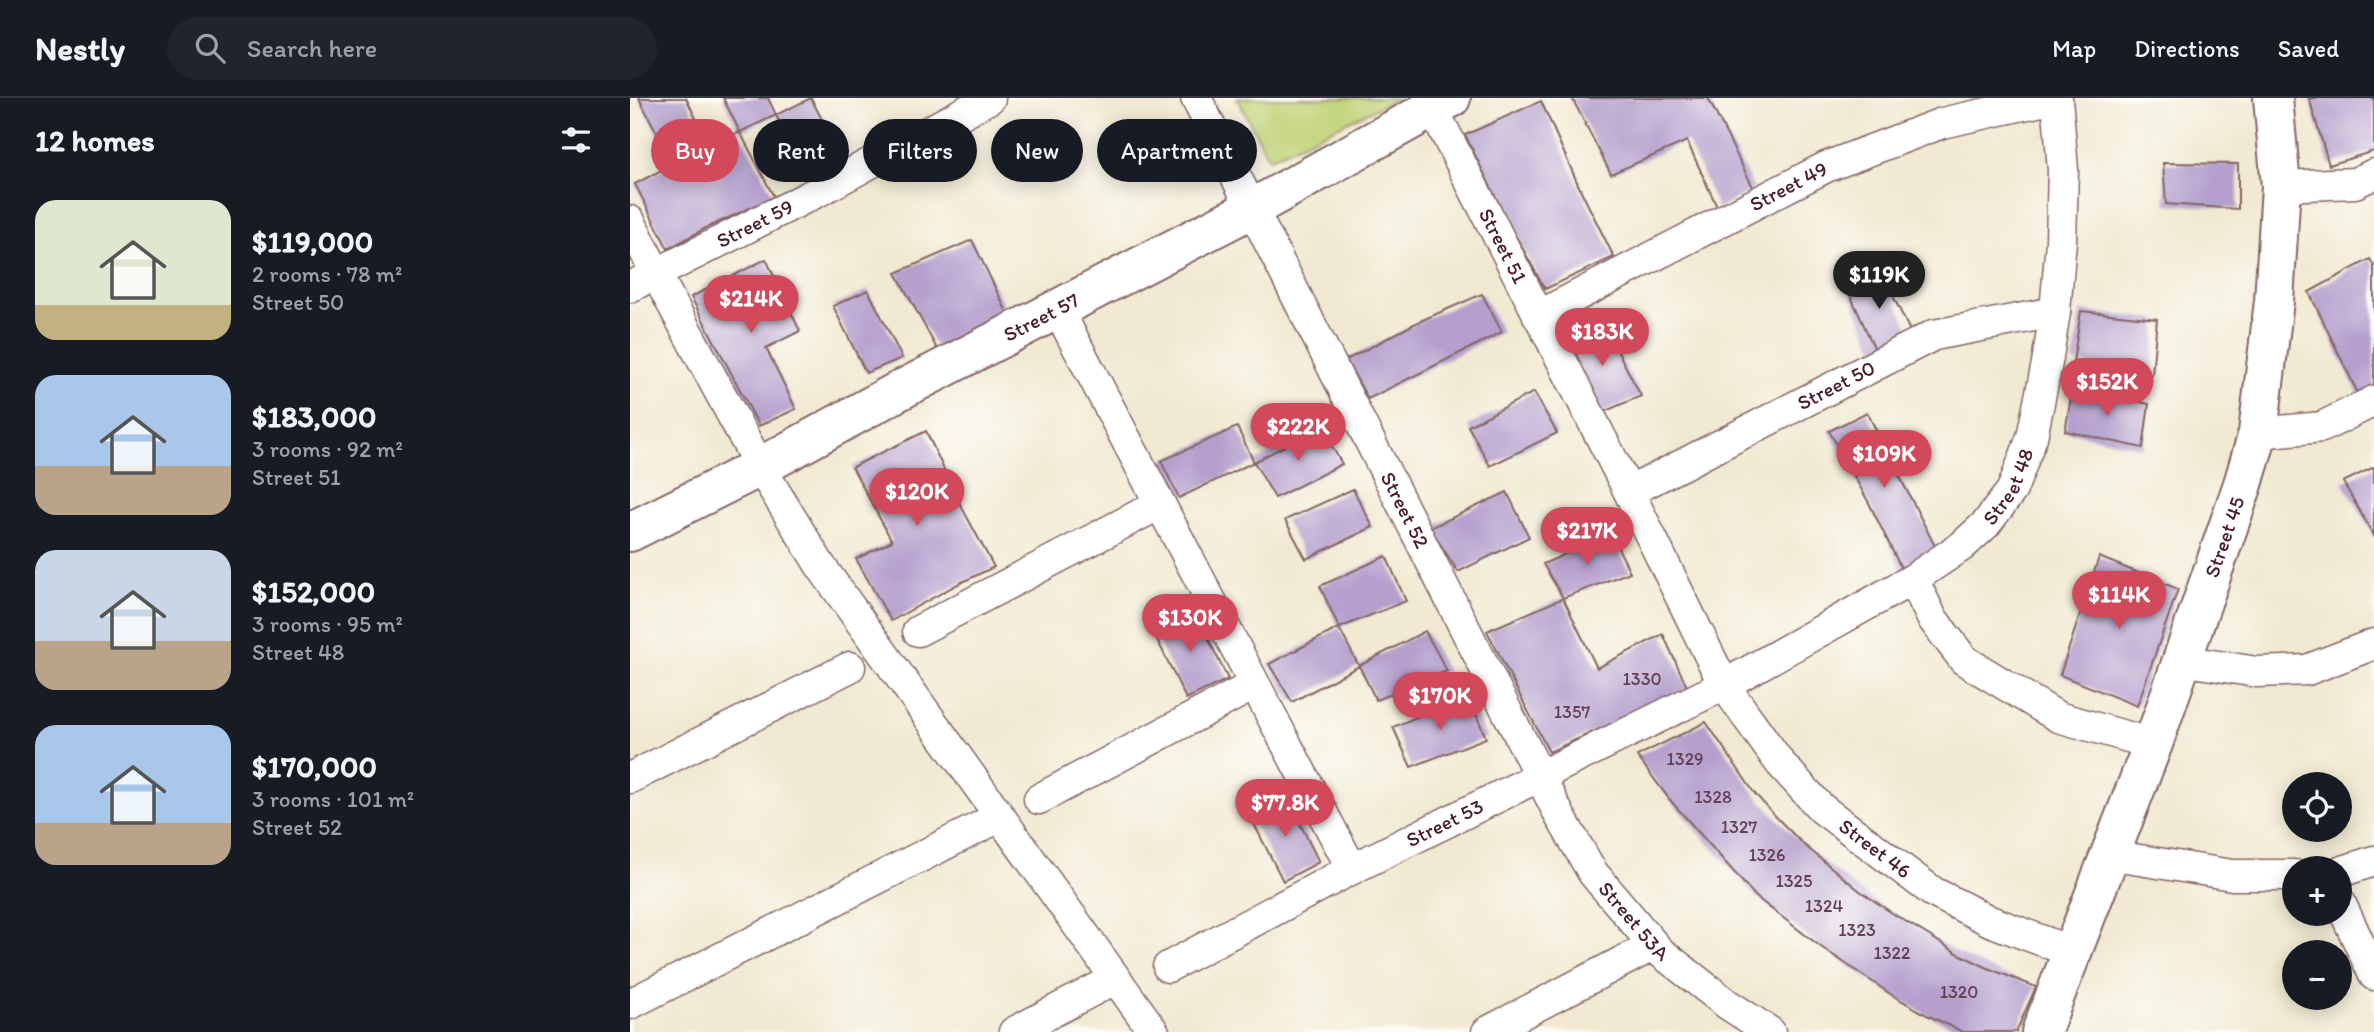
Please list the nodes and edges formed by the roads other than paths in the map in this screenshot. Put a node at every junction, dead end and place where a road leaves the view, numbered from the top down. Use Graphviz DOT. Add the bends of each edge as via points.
graph roads {
  1 [pos="990,98"];
  2 [pos="1196,98"];
  3 [pos="2056,98"];
  4 [pos="2273,98"];
  5 [pos="1442,102"];
  6 [pos="2374,174"];
  7 [pos="2281,186"];
  8 [pos="1253,208"];
  9 [pos="630,221"];
  10 [pos="643,280"];
  11 [pos="1057,308"];
  12 [pos="2055,312"];
  13 [pos="1538,316"];
  14 [pos="2374,401"];
  15 [pos="2259,433"];
  16 [pos="760,467"];
  17 [pos="1629,492"];
  18 [pos="1160,504"];
  19 [pos="630,532"];
  20 [pos="1913,579"];
  21 [pos="918,631"];
  22 [pos="2374,644"];
  23 [pos="2180,660"];
  24 [pos="850,667"];
  25 [pos="1254,685"];
  26 [pos="1724,685"];
  27 [pos="2153,744"];
  28 [pos="1539,775"];
  29 [pos="630,778"];
  30 [pos="1039,799"];
  31 [pos="999,817"];
  32 [pos="2109,855"];
  33 [pos="2374,861"];
  34 [pos="2352,868"];
  35 [pos="1352,869"];
  36 [pos="2282,875"];
  37 [pos="2351,926"];
  38 [pos="1654,945"];
  39 [pos="2072,952"];
  40 [pos="1168,967"];
  41 [pos="2374,975"];
  42 [pos="1115,979"];
  43 [pos="630,1004"];
  44 [pos="1014,1032"];
  45 [pos="1154,1032"];
  46 [pos="1487,1032"];
  47 [pos="1770,1032"];
  48 [pos="2041,1032"];
  1 -- 10 [label="street, Street 59"];
  2 -- 8 [label="street, Street 52"];
  3 -- 12 [label="street, Street 48" via="2063,170"];
  3 -- 13 [label="street, Street 49" via="1942,123 1826,167"];
  4 -- 7 [label="street, Street 45"];
  5 -- 8 [label="street, Street 57"];
  5 -- 13 [label="street, Street 51"];
  6 -- 7 [label="street" via="2355,183"];
  7 -- 15 [label="street, Street 45"];
  8 -- 11 [label="street, Street 57"];
  8 -- 28 [label="street, Street 52"];
  9 -- 10 [label="street"];
  10 -- 16 [label="street"];
  11 -- 16 [label="street, Street 57"];
  11 -- 18 [label="street"];
  12 -- 17 [label="street, Street 50" via="1934,335"];
  12 -- 20 [label="street, Street 48" via="2032,437 2012,490 1962,546"];
  13 -- 17 [label="street, Street 51"];
  14 -- 15 [label="street" via="2322,427"];
  15 -- 23 [label="street, Street 45"];
  16 -- 19 [label="street, Street 57"];
  16 -- 31 [label="street" via="820,565"];
  17 -- 26 [label="street, Street 51"];
  18 -- 21 [label="street"];
  18 -- 25 [label="street"];
  20 -- 26 [label="street, Street 48"];
  20 -- 27 [label="street" via="1932,618 1964,660 2058,717"];
  22 -- 23 [label="street" via="2307,670 2257,671"];
  23 -- 27 [label="street, Street 45"];
  24 -- 29 [label="street"];
  25 -- 30 [label="street"];
  25 -- 35 [label="street"];
  26 -- 28 [label="street, Street 53"];
  26 -- 39 [label="street, Street 46" via="1780,763 1821,808 1933,891 1990,921"];
  27 -- 32 [label="street, Street 45"];
  28 -- 35 [label="street, Street 53"];
  28 -- 38 [label="street, Street 53A" via="1593,873"];
  31 -- 42 [label="street"];
  31 -- 43 [label="street"];
  32 -- 36 [label="street" via="2232,875"];
  32 -- 39 [label="street, Street 45"];
  33 -- 34 [label="street"];
  35 -- 40 [label="street, Street 53"];
  37 -- 41 [label="street"];
  38 -- 46 [label="street"];
  38 -- 47 [label="street, Street 53A"];
  39 -- 48 [label="street, Street 45"];
  42 -- 44 [label="street"];
  42 -- 45 [label="street"];
}
